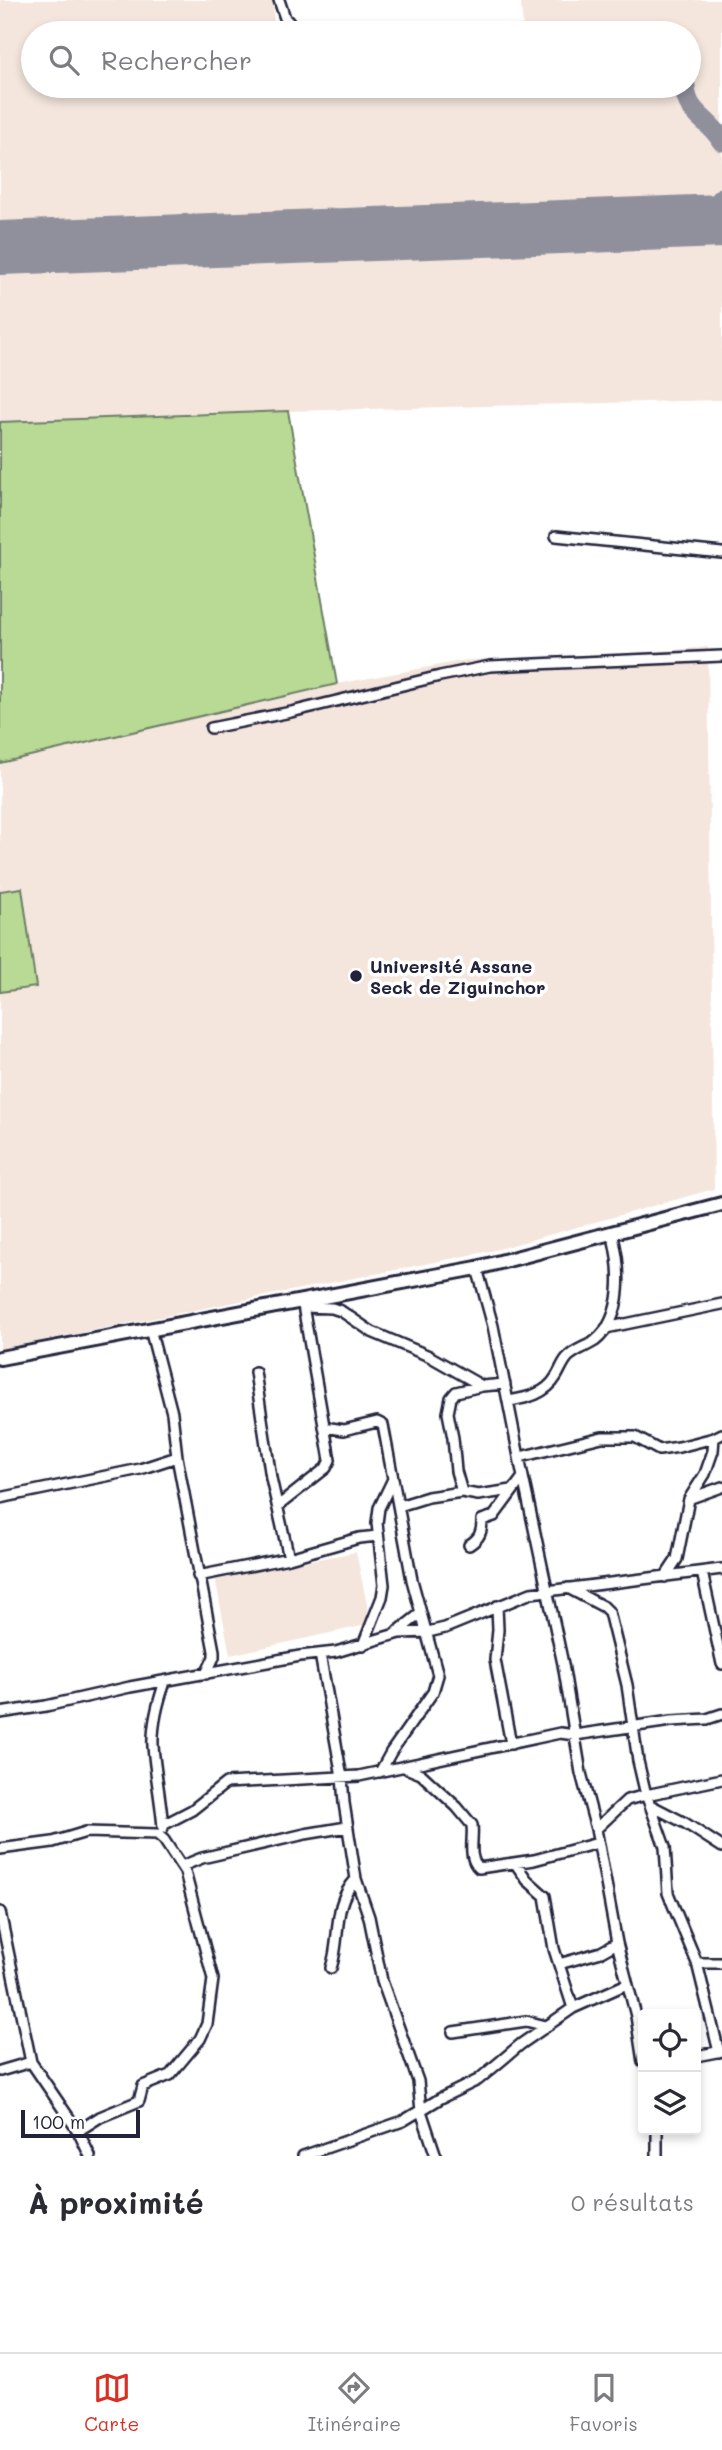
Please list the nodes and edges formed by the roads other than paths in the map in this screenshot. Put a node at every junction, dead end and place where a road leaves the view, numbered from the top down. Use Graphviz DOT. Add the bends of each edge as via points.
graph roads {
  1 [pos="279,0"];
  2 [pos="288,21"];
  3 [pos="556,536"];
  4 [pos="722,553"];
  5 [pos="722,656"];
  6 [pos="211,728"];
  7 [pos="722,1204"];
  8 [pos="612,1233"];
  9 [pos="477,1268"];
  10 [pos="302,1304"];
  11 [pos="722,1304"];
  12 [pos="606,1328"];
  13 [pos="150,1329"];
  14 [pos="0,1358"];
  15 [pos="255,1372"];
  16 [pos="505,1384"];
  17 [pos="482,1386"];
  18 [pos="509,1401"];
  19 [pos="324,1427"];
  20 [pos="718,1436"];
  21 [pos="177,1457"];
  22 [pos="520,1457"];
  23 [pos="523,1477"];
  24 [pos="393,1478"];
  25 [pos="722,1487"];
  26 [pos="512,1490"];
  27 [pos="462,1492"];
  28 [pos="0,1498"];
  29 [pos="689,1499"];
  30 [pos="278,1506"];
  31 [pos="399,1506"];
  32 [pos="378,1536"];
  33 [pos="469,1545"];
  34 [pos="289,1558"];
  35 [pos="722,1569"];
  36 [pos="702,1572"];
  37 [pos="198,1576"];
  38 [pos="665,1577"];
  39 [pos="567,1587"];
  40 [pos="548,1590"];
  41 [pos="497,1606"];
  42 [pos="420,1614"];
  43 [pos="428,1632"];
  44 [pos="393,1634"];
  45 [pos="363,1644"];
  46 [pos="320,1654"];
  47 [pos="722,1664"];
  48 [pos="206,1674"];
  49 [pos="165,1682"];
  50 [pos="0,1713"];
  51 [pos="722,1714"];
  52 [pos="633,1728"];
  53 [pos="575,1735"];
  54 [pos="511,1744"];
  55 [pos="404,1767"];
  56 [pos="380,1772"];
  57 [pos="342,1777"];
  58 [pos="722,1779"];
  59 [pos="646,1796"];
  60 [pos="650,1805"];
  61 [pos="163,1825"];
  62 [pos="348,1828"];
  63 [pos="596,1829"];
  64 [pos="164,1840"];
  65 [pos="598,1843"];
  66 [pos="722,1847"];
  67 [pos="0,1849"];
  68 [pos="515,1863"];
  69 [pos="182,1866"];
  70 [pos="356,1878"];
  71 [pos="0,1912"];
  72 [pos="617,1942"];
  73 [pos="697,1963"];
  74 [pos="722,1963"];
  75 [pos="559,1964"];
  76 [pos="331,1968"];
  77 [pos="627,1984"];
  78 [pos="573,2008"];
  79 [pos="546,2026"];
  80 [pos="638,2029"];
  81 [pos="453,2032"];
  82 [pos="721,2051"];
  83 [pos="701,2055"];
  84 [pos="31,2062"];
  85 [pos="0,2071"];
  86 [pos="421,2111"];
  87 [pos="78,2131"];
  88 [pos="657,2135"];
  89 [pos="90,2156"];
  90 [pos="303,2156"];
  91 [pos="436,2156"];
  92 [pos="657,2156"];
  1 -- 2 [label="street"];
  3 -- 4 [label="street"];
  5 -- 6 [label="street" via="490,666"];
  7 -- 8 [label="street"];
  8 -- 9 [label="street"];
  8 -- 12 [label="street" via="619,1278"];
  9 -- 10 [label="street"];
  9 -- 16 [label="street"];
  10 -- 13 [label="street"];
  10 -- 17 [label="street" via="341,1311 372,1332 429,1356"];
  10 -- 19 [label="street"];
  11 -- 12 [label="street"];
  12 -- 18 [label="street" via="568,1357 543,1391"];
  13 -- 14 [label="street"];
  13 -- 21 [label="street" via="172,1413"];
  15 -- 30 [label="street"];
  16 -- 17 [label="street"];
  16 -- 18 [label="street"];
  17 -- 27 [label="street" via="456,1392 449,1404"];
  18 -- 22 [label="street"];
  19 -- 24 [label="street" via="344,1430 377,1422 383,1426"];
  19 -- 30 [label="street" via="329,1464"];
  20 -- 22 [label="street" via="659,1450 635,1437 602,1437"];
  20 -- 29 [label="street" via="705,1474"];
  21 -- 28 [label="street"];
  21 -- 37 [label="street"];
  22 -- 23 [label="street"];
  23 -- 26 [label="street"];
  23 -- 40 [label="street"];
  24 -- 31 [label="street"];
  24 -- 32 [label="street" via="379,1508"];
  25 -- 29 [label="street"];
  26 -- 27 [label="street" via="478,1495"];
  26 -- 33 [label="street" via="494,1516 482,1520 482,1532"];
  27 -- 31 [label="street"];
  29 -- 38 [label="street" via="680,1550"];
  30 -- 34 [label="street"];
  31 -- 42 [label="street"];
  32 -- 34 [label="street"];
  32 -- 45 [label="street" via="384,1585"];
  34 -- 37 [label="street"];
  35 -- 36 [label="street"];
  36 -- 38 [label="street"];
  36 -- 47 [label="street"];
  37 -- 48 [label="street" via="214,1651"];
  38 -- 39 [label="street"];
  39 -- 40 [label="street"];
  39 -- 52 [label="street" via="609,1612"];
  40 -- 41 [label="street"];
  40 -- 53 [label="street"];
  41 -- 43 [label="street"];
  41 -- 54 [label="street" via="495,1660"];
  42 -- 43 [label="street"];
  42 -- 44 [label="street"];
  43 -- 44 [label="street"];
  43 -- 56 [label="street" via="438,1684"];
  44 -- 45 [label="street"];
  45 -- 46 [label="street"];
  46 -- 48 [label="street"];
  46 -- 57 [label="street"];
  48 -- 49 [label="street"];
  49 -- 50 [label="street"];
  49 -- 61 [label="street" via="153,1744"];
  51 -- 52 [label="street"];
  52 -- 53 [label="street"];
  52 -- 59 [label="street"];
  53 -- 54 [label="street" via="560,1733"];
  53 -- 63 [label="street"];
  54 -- 55 [label="street"];
  55 -- 56 [label="street"];
  55 -- 68 [label="street" via="421,1774 472,1825 476,1866"];
  56 -- 57 [label="street"];
  57 -- 61 [label="street" via="226,1783 192,1810"];
  57 -- 62 [label="street"];
  58 -- 59 [label="street"];
  59 -- 60 [label="street"];
  59 -- 63 [label="street" via="627,1800"];
  60 -- 66 [label="street"];
  60 -- 73 [label="street" via="666,1847 668,1893"];
  61 -- 64 [label="street"];
  62 -- 69 [label="street" via="305,1834"];
  62 -- 70 [label="street"];
  63 -- 65 [label="street"];
  64 -- 67 [label="street" via="150,1832 96,1831"];
  64 -- 69 [label="street"];
  65 -- 68 [label="street"];
  65 -- 72 [label="street"];
  68 -- 75 [label="street" via="545,1896"];
  69 -- 87 [label="street" via="213,1979 206,2030 170,2075 143,2086 139,2101"];
  70 -- 76 [label="street" via="341,1902"];
  70 -- 86 [label="street" via="382,1981 418,2081"];
  71 -- 84 [label="street"];
  72 -- 75 [label="street" via="601,1952"];
  72 -- 77 [label="street"];
  73 -- 74 [label="street"];
  73 -- 82 [label="street"];
  75 -- 78 [label="street"];
  77 -- 78 [label="street"];
  77 -- 80 [label="street"];
  78 -- 79 [label="street"];
  79 -- 81 [label="street" via="526,2021"];
  79 -- 86 [label="street" via="478,2080"];
  82 -- 83 [label="street"];
  84 -- 85 [label="street"];
  84 -- 87 [label="street"];
  86 -- 90 [label="street" via="392,2126"];
  86 -- 91 [label="street"];
  87 -- 89 [label="street"];
  88 -- 92 [label="street"];
}
